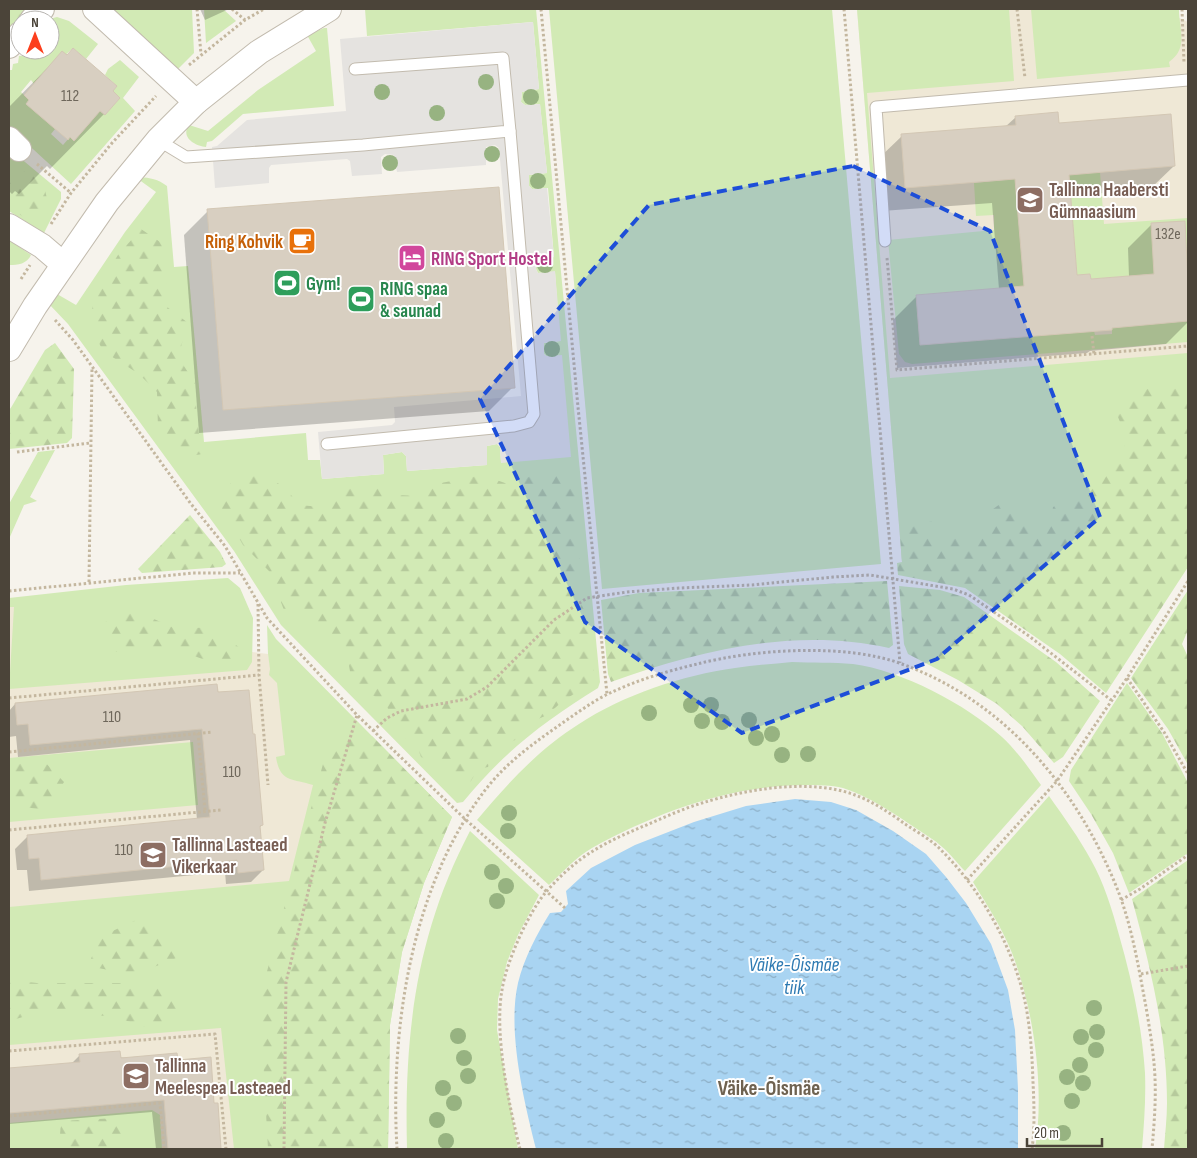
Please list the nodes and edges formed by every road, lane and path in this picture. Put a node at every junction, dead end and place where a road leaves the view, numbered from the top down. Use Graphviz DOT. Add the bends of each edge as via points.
graph roads {
  1 [pos="95,9"];
  2 [pos="197,9"];
  3 [pos="232,9"];
  4 [pos="329,9"];
  5 [pos="541,9"];
  6 [pos="844,9"];
  7 [pos="1017,9"];
  8 [pos="1182,9"];
  9 [pos="245,20"];
  10 [pos="201,54"];
  11 [pos="355,69"];
  12 [pos="1186,80"];
  13 [pos="1027,95"];
  14 [pos="196,102"];
  15 [pos="510,132"];
  16 [pos="158,140"];
  17 [pos="14,144"];
  18 [pos="71,193"];
  19 [pos="9,226"];
  20 [pos="885,242"];
  21 [pos="63,264"];
  22 [pos="35,306"];
  23 [pos="1092,336"];
  24 [pos="1188,346"];
  25 [pos="9,348"];
  26 [pos="1094,354"];
  27 [pos="92,367"];
  28 [pos="90,443"];
  29 [pos="327,444"];
  30 [pos="18,452"];
  31 [pos="240,573"];
  32 [pos="892,579"];
  33 [pos="1188,581"];
  34 [pos="89,582"];
  35 [pos="9,591"];
  36 [pos="597,597"];
  37 [pos="258,603"];
  38 [pos="900,663"];
  39 [pos="259,674"];
  40 [pos="1127,678"];
  41 [pos="607,694"];
  42 [pos="9,698"];
  43 [pos="1112,700"];
  44 [pos="357,715"];
  45 [pos="373,731"];
  46 [pos="213,732"];
  47 [pos="198,733"];
  48 [pos="9,752"];
  49 [pos="1188,774"];
  50 [pos="1057,781"];
  51 [pos="268,785"];
  52 [pos="221,810"];
  53 [pos="205,811"];
  54 [pos="465,819"];
  55 [pos="9,830"];
  56 [pos="1188,856"];
  57 [pos="967,880"];
  58 [pos="546,892"];
  59 [pos="1121,900"];
  60 [pos="565,908"];
  61 [pos="1188,966"];
  62 [pos="1141,974"];
  63 [pos="9,1052"];
  64 [pos="9,1116"];
  65 [pos="164,1149"];
  66 [pos="226,1149"];
  67 [pos="284,1149"];
  68 [pos="397,1149"];
  69 [pos="520,1149"];
  70 [pos="1032,1149"];
  71 [pos="1152,1149"];
  1 -- 14 [label="street"];
  2 -- 10 [label="path"];
  3 -- 9 [label="path"];
  4 -- 14 [label="street" via="259,52"];
  5 -- 36 [label="path"];
  6 -- 32 [label="path"];
  7 -- 13 [label="path"];
  8 -- 12 [label="path"];
  11 -- 15 [label="lane" via="503,58"];
  12 -- 13 [label="lane"];
  13 -- 20 [label="lane" via="876,107"];
  14 -- 16 [label="street"];
  15 -- 16 [label="lane" via="186,157"];
  15 -- 29 [label="lane" via="534,414 529,422 514,426"];
  16 -- 21 [label="street" via="107,202"];
  17 -- 18 [label="path"];
  19 -- 21 [label="street" via="42,246"];
  20 -- 26 [label="path" via="897,370"];
  21 -- 22 [label="street"];
  22 -- 25 [label="street"];
  22 -- 27 [label="path" via="54,319"];
  23 -- 26 [label="path"];
  24 -- 26 [label="path"];
  27 -- 28 [label="path"];
  27 -- 31 [label="path" via="225,546"];
  28 -- 30 [label="path"];
  28 -- 34 [label="path"];
  31 -- 34 [label="path" via="193,573"];
  31 -- 37 [label="path"];
  32 -- 36 [label="path" via="870,575 833,577"];
  32 -- 38 [label="path"];
  32 -- 43 [label="path" via="969,594"];
  33 -- 40 [label="path"];
  34 -- 35 [label="path"];
  36 -- 41 [label="path"];
  36 -- 45 [label="path" via="587,598 554,620 486,688 467,699 401,711"];
  37 -- 39 [label="path"];
  37 -- 44 [label="path" via="267,618"];
  38 -- 41 [label="path" via="834,652 764,652 684,667"];
  38 -- 50 [label="path" via="946,683 981,705 1010,728"];
  39 -- 42 [label="path"];
  39 -- 51 [label="path"];
  40 -- 43 [label="path"];
  40 -- 49 [label="path"];
  41 -- 54 [label="path" via="515,758"];
  43 -- 50 [label="path"];
  44 -- 45 [label="path"];
  44 -- 67 [label="path" via="325,823 286,982"];
  45 -- 54 [label="path"];
  46 -- 47 [label="path"];
  47 -- 48 [label="path"];
  47 -- 53 [label="path"];
  50 -- 57 [label="path"];
  50 -- 59 [label="path" via="1096,842"];
  52 -- 53 [label="path"];
  53 -- 55 [label="path"];
  54 -- 58 [label="path"];
  54 -- 68 [label="path" via="431,892 403,1000 396,1083"];
  56 -- 59 [label="path"];
  57 -- 58 [label="path" via="940,849 856,795 822,788 788,787 751,791 702,803 649,824 592,851"];
  57 -- 70 [label="path" via="992,917 1022,990 1033,1067"];
  58 -- 60 [label="path"];
  58 -- 69 [label="path" via="520,936 502,990 500,1030"];
  59 -- 62 [label="path"];
  61 -- 62 [label="path"];
  62 -- 71 [label="path" via="1156,1081"];
  63 -- 66 [label="path" via="215,1034"];
  64 -- 65 [label="path" via="160,1103"];
}
